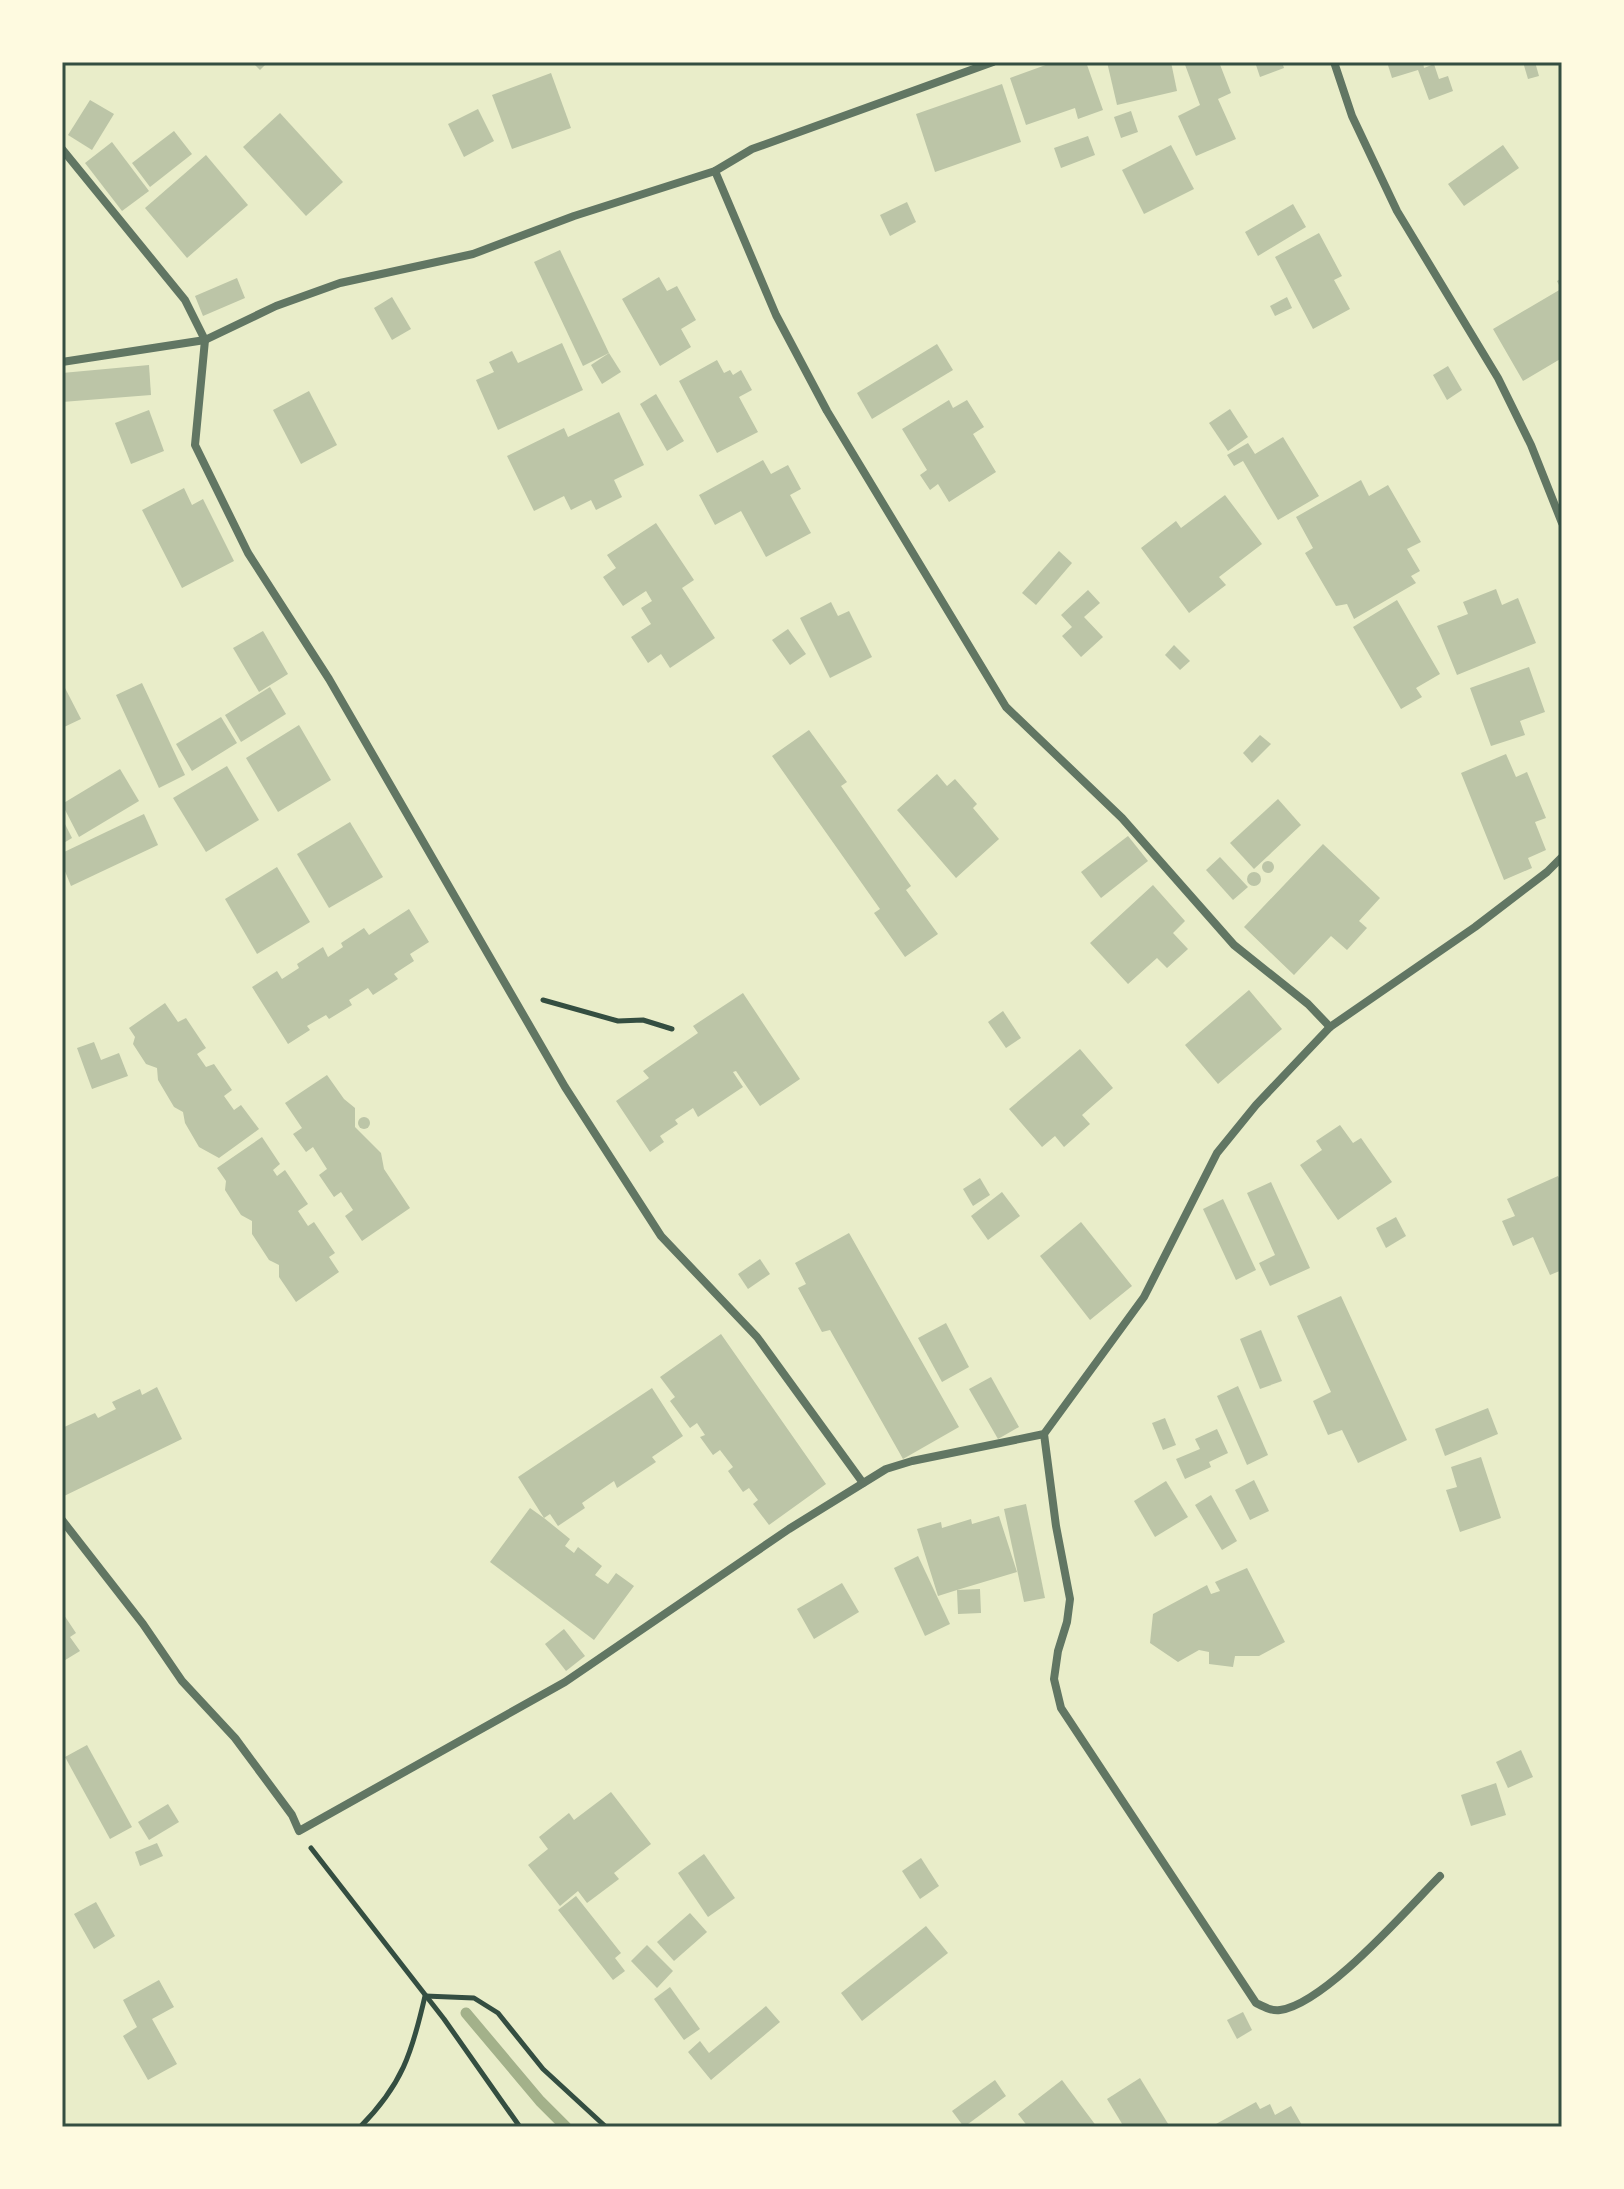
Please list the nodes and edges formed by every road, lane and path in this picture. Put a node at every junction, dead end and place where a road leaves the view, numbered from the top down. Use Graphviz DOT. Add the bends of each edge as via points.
graph roads {
  1 [pos="993,62"];
  2 [pos="1334,62"];
  3 [pos="62,149"];
  4 [pos="715,171"];
  5 [pos="205,340"];
  6 [pos="62,362"];
  7 [pos="1562,523"];
  8 [pos="1562,857"];
  9 [pos="514,999"];
  10 [pos="1330,1027"];
  11 [pos="672,1029"];
  12 [pos="1044,1434"];
  13 [pos="863,1483"];
  14 [pos="62,1520"];
  15 [pos="299,1831"];
  16 [pos="1440,1876"];
  17 [pos="425,1996"];
  18 [pos="360,2127"];
  19 [pos="520,2127"];
  20 [pos="606,2127"];
  1 -- 4 [label="street" via="752,149"];
  2 -- 7 [label="street" via="1352,116 1397,211 1498,378"];
  3 -- 5 [label="street" via="185,300"];
  4 -- 5 [label="street" via="473,254 340,283"];
  4 -- 10 [label="street" via="776,315 812,384 1006,707 1122,818 1234,945"];
  5 -- 6 [label="street"];
  5 -- 9 [label="street" via="195,445 248,553 329,679"];
  8 -- 10 [label="street" via="1475,927"];
  9 -- 11 [label="path" via="542,1000"];
  9 -- 13 [label="street" via="661,1236 757,1337"];
  10 -- 12 [label="street" via="1217,1153 1144,1297"];
  12 -- 13 [label="street" via="912,1461"];
  12 -- 16 [label="street" via="1070,1599 1054,1679 1061,1708 1256,2003 1277,2011 1333,1983"];
  13 -- 15 [label="street" via="565,1682"];
  14 -- 15 [label="street" via="182,1681 235,1738"];
  15 -- 17 [label="path"];
  17 -- 18 [label="path" via="412,2050 384,2102"];
  17 -- 19 [label="path"];
  17 -- 20 [label="path" via="474,1998 498,2013 543,2069"];
}
